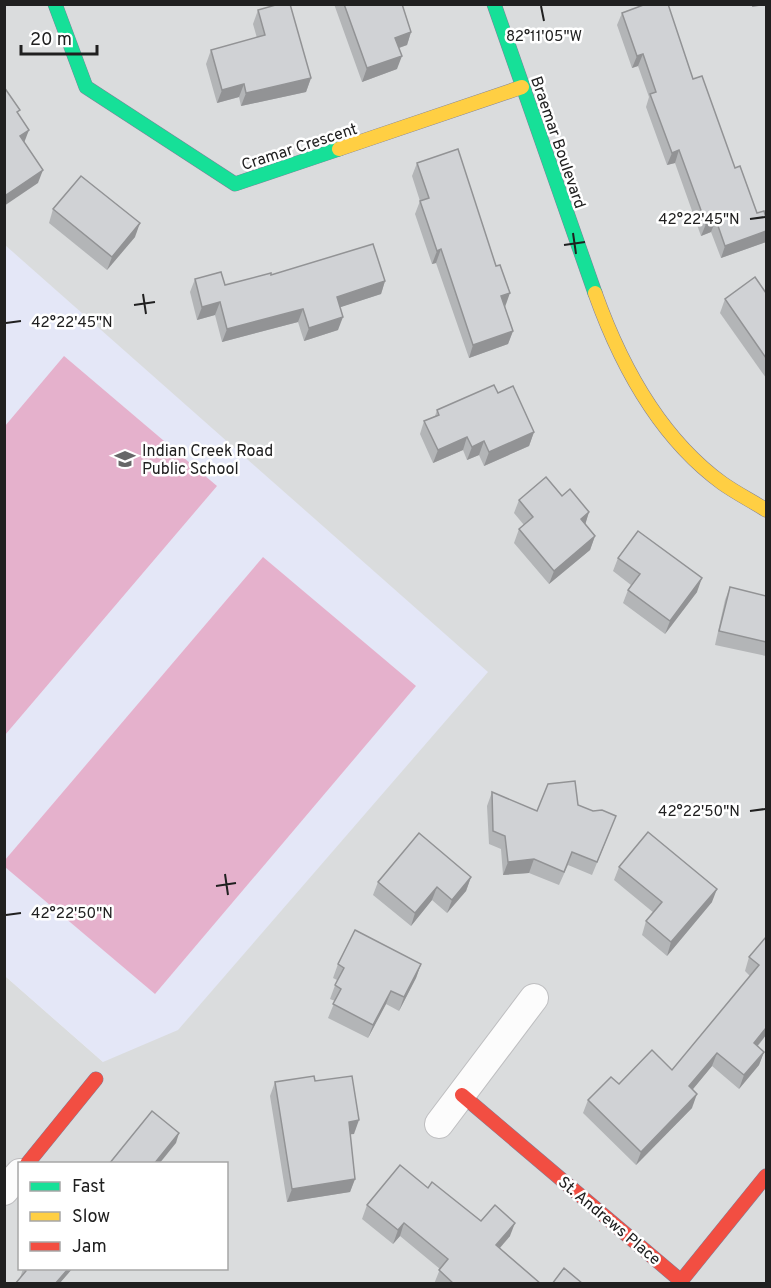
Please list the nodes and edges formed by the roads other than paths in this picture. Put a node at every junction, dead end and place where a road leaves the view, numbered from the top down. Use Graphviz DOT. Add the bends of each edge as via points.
graph roads {
  1 [pos="55,4"];
  2 [pos="494,4"];
  3 [pos="522,87"];
  4 [pos="766,510"];
  5 [pos="534,998"];
  6 [pos="96,1079"];
  7 [pos="462,1095"];
  8 [pos="439,1124"];
  9 [pos="29,1162"];
  10 [pos="18,1175"];
  11 [pos="766,1176"];
  12 [pos="4,1191"];
  1 -- 3 [label="street, Cramar Crescent" via="86,87 235,184"];
  2 -- 3 [label="street, Braemar Boulevard"];
  3 -- 4 [label="street, Braemar Boulevard" via="622,363 650,409 680,445 718,479"];
  5 -- 7 [label="street"];
  6 -- 9 [label="street"];
  7 -- 8 [label="street"];
  7 -- 11 [label="street, St. Andrews Place" via="681,1281"];
  10 -- 12 [label="street"];
}
